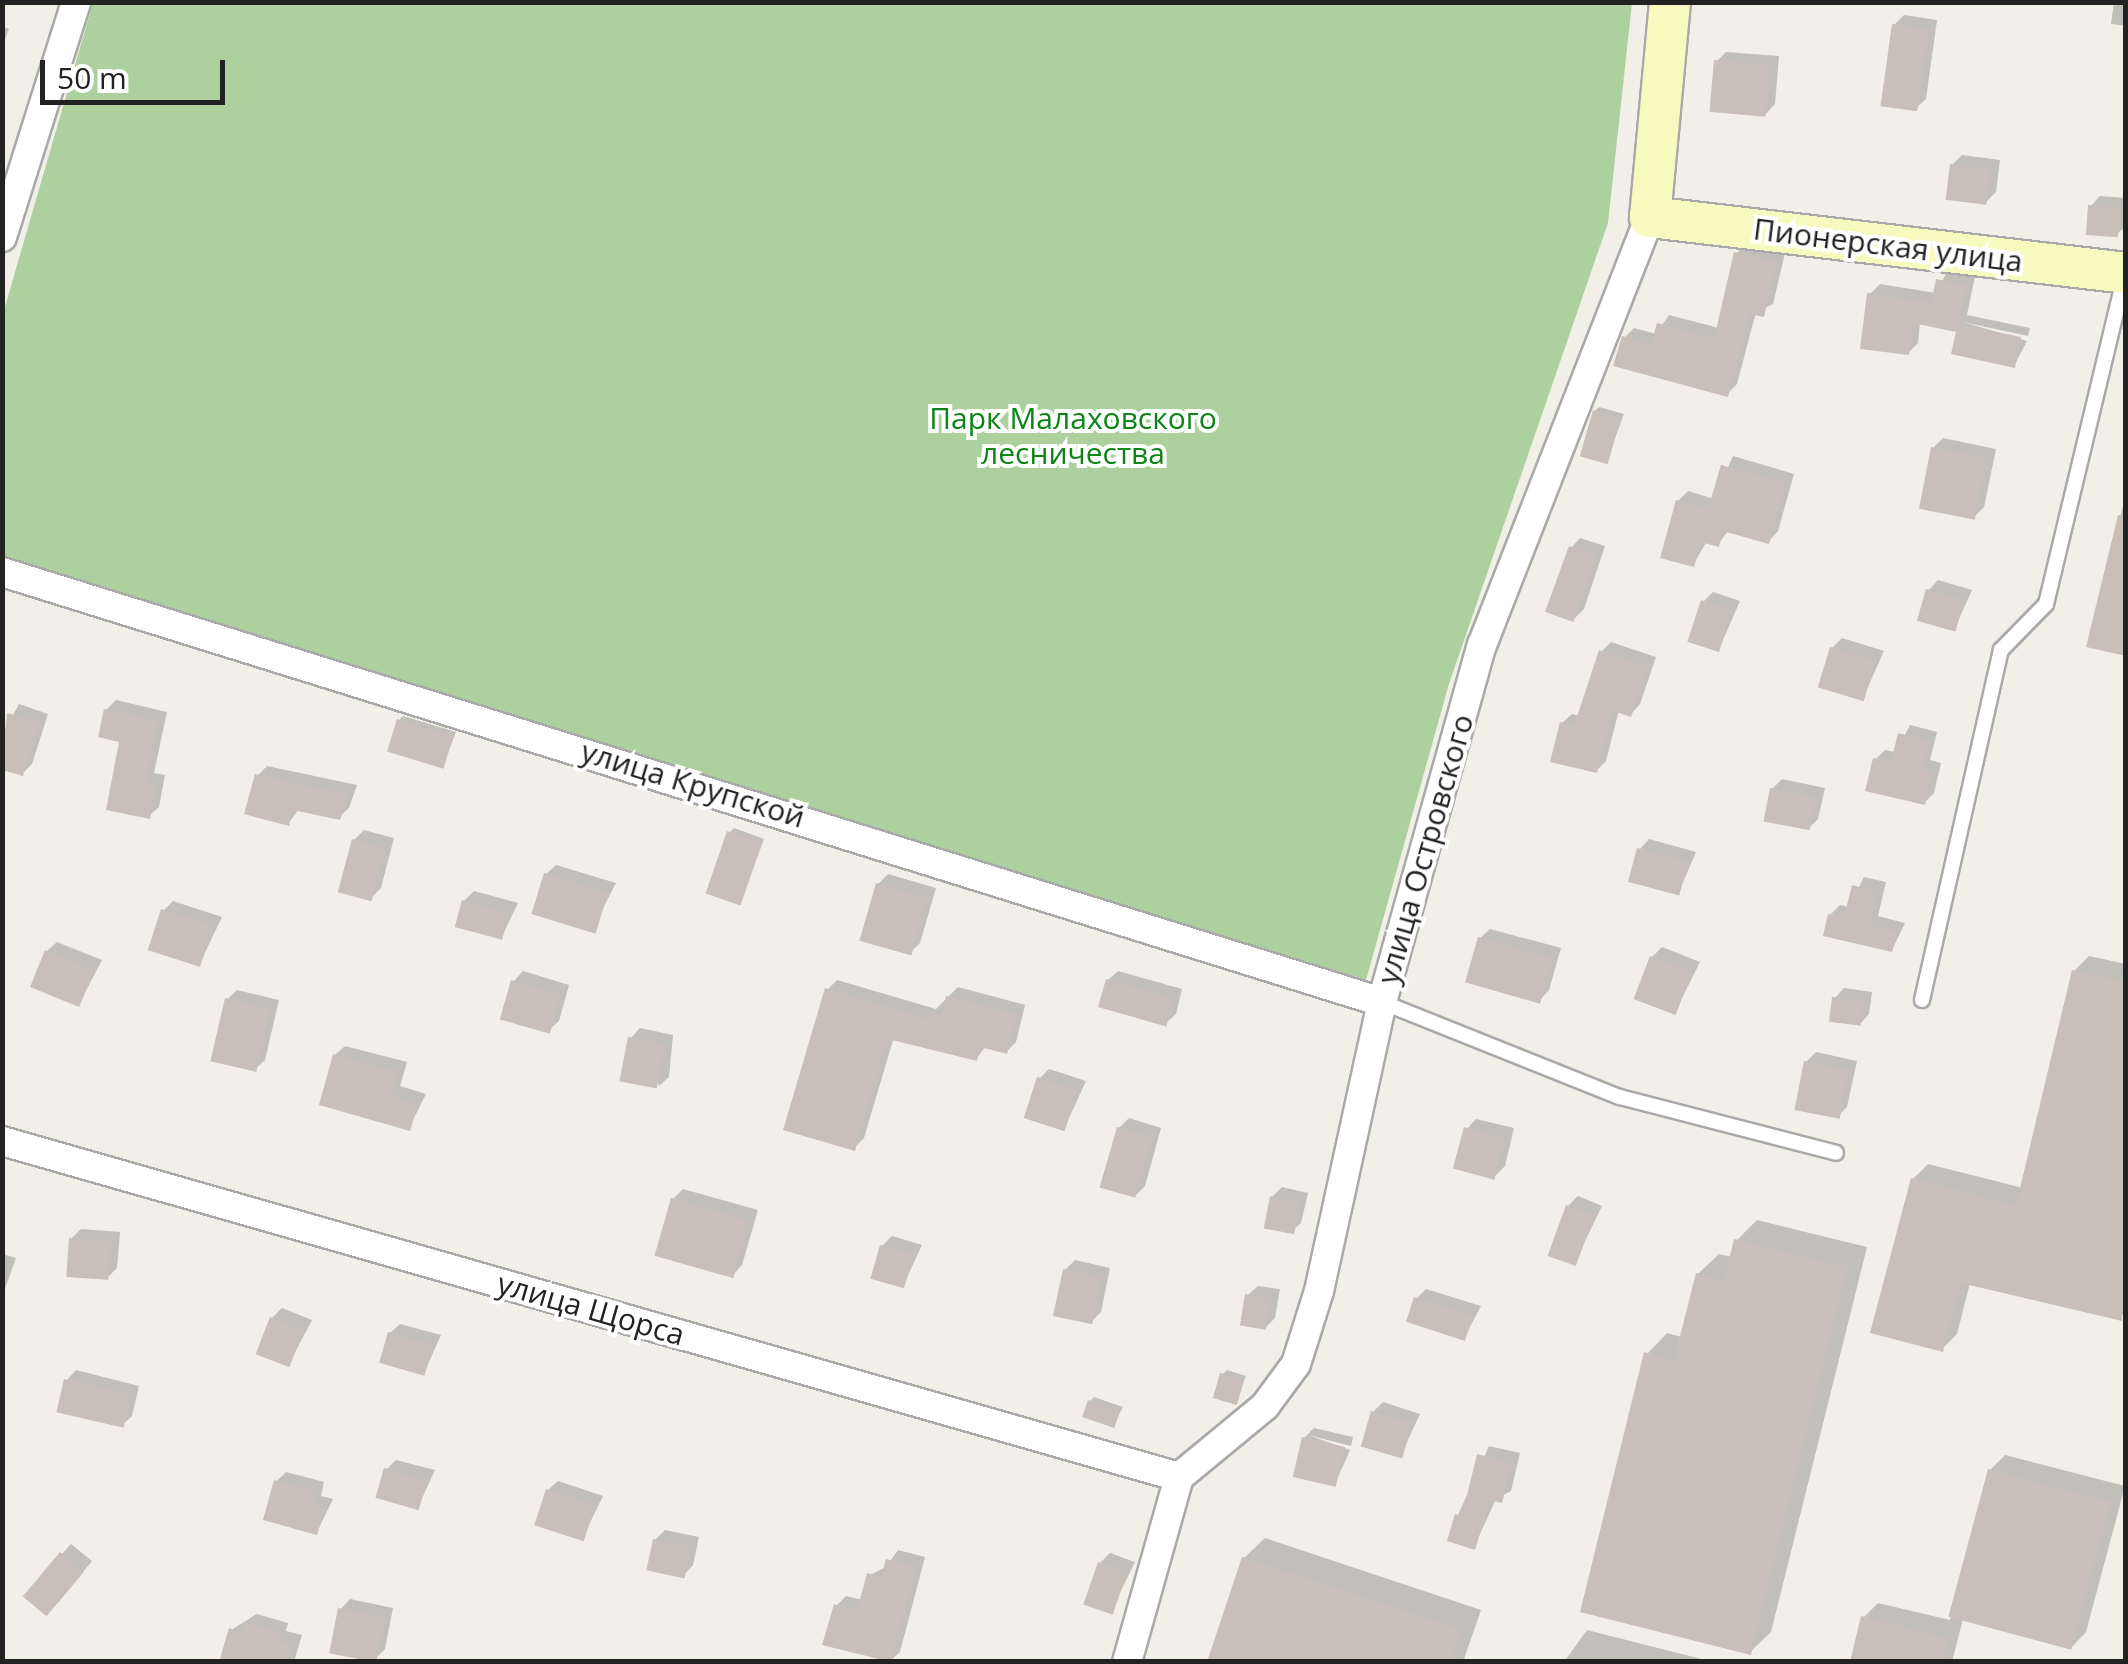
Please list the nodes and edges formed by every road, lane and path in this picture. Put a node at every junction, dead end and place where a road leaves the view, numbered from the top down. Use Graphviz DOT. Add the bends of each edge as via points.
graph roads {
  1 [pos="76,2"];
  2 [pos="1670,2"];
  3 [pos="1650,217"];
  4 [pos="2,236"];
  5 [pos="2126,273"];
  6 [pos="2,572"];
  7 [pos="1922,1000"];
  8 [pos="1382,1002"];
  9 [pos="2,1142"];
  10 [pos="1836,1153"];
  11 [pos="1179,1477"];
  12 [pos="1127,1662"];
  1 -- 4 [label="street"];
  2 -- 3 [label="street, улица Островского"];
  3 -- 5 [label="street, Пионерская улица"];
  3 -- 8 [label="street, улица Островского" via="1482,645"];
  5 -- 7 [label="lane" via="2046,604 2002,650"];
  6 -- 8 [label="street, улица Крупской"];
  8 -- 10 [label="lane" via="1620,1097"];
  8 -- 11 [label="street, улица Островского" via="1319,1291 1296,1364 1265,1406"];
  9 -- 11 [label="street, улица Щорса"];
  11 -- 12 [label="street"];
}
